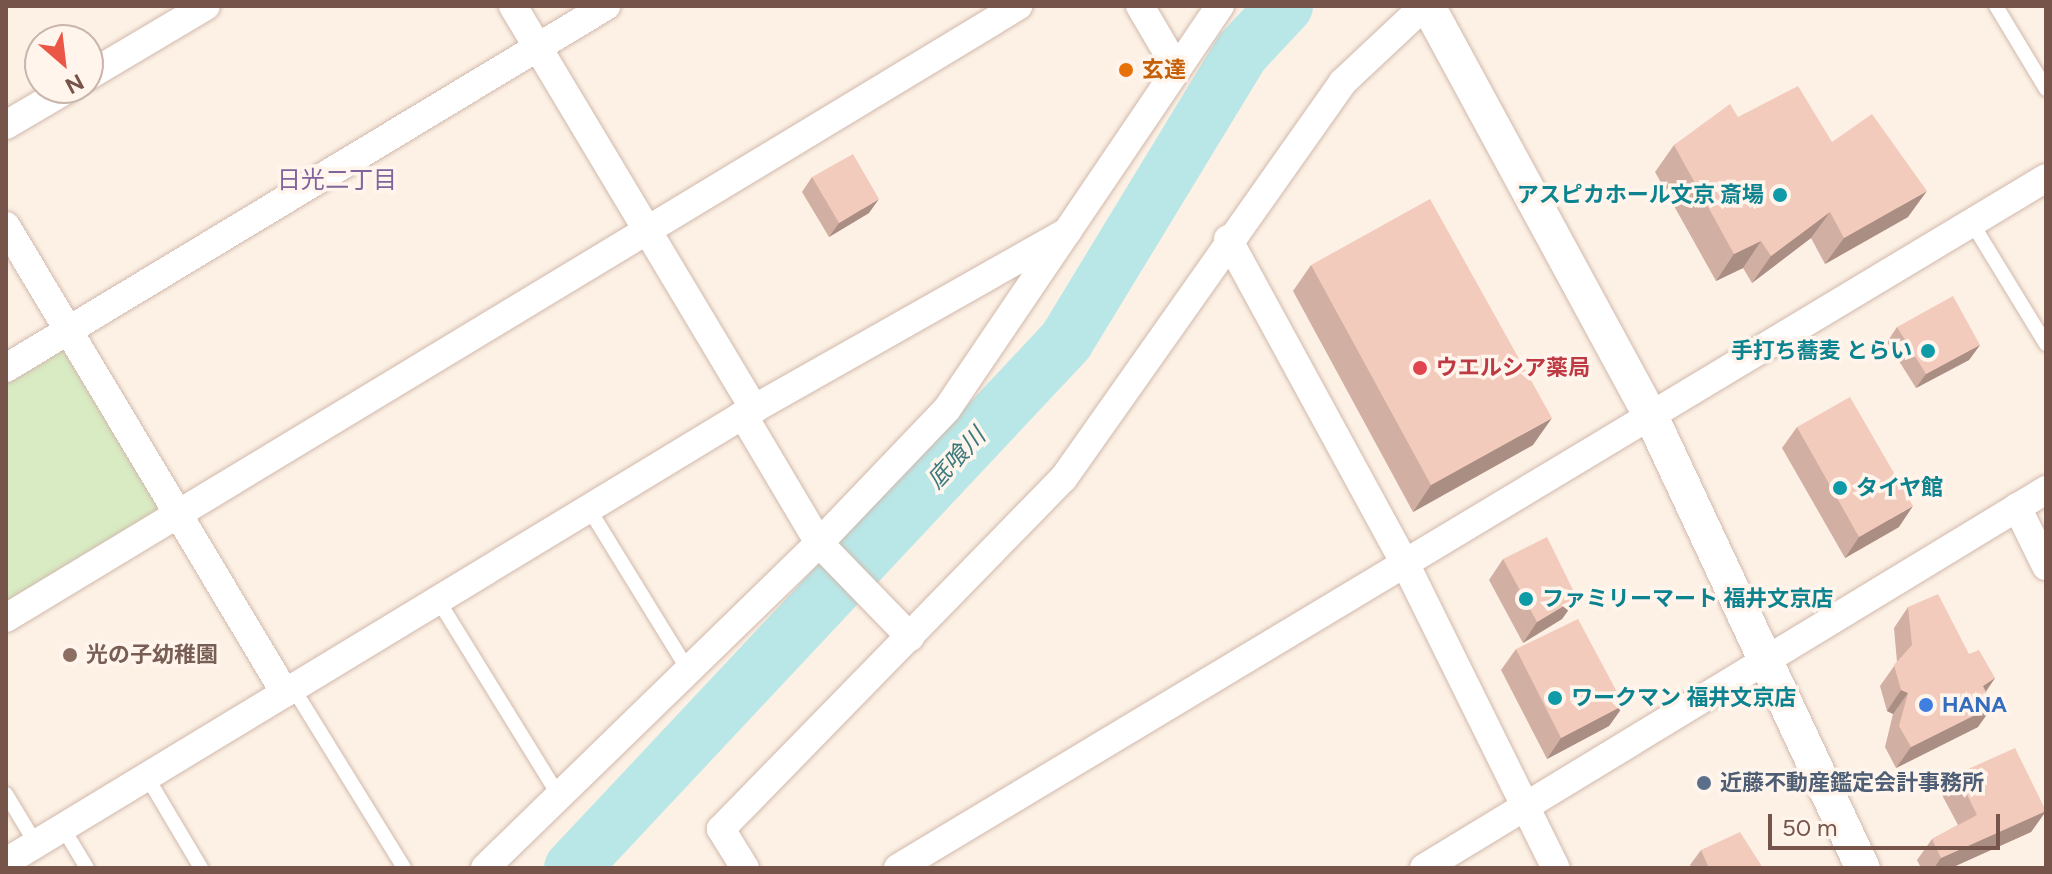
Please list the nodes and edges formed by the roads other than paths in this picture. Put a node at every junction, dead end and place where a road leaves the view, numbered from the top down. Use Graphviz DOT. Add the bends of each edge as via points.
graph roads {
  1 [pos="206,6"];
  2 [pos="513,6"];
  3 [pos="606,6"];
  4 [pos="1018,6"];
  5 [pos="1140,6"];
  6 [pos="1220,6"];
  7 [pos="1426,6"];
  8 [pos="1996,6"];
  9 [pos="538,47"];
  10 [pos="104,67"];
  11 [pos="1176,67"];
  12 [pos="2046,89"];
  13 [pos="42,104"];
  14 [pos="6,125"];
  15 [pos="2046,178"];
  16 [pos="1972,223"];
  17 [pos="6,226"];
  18 [pos="647,231"];
  19 [pos="1068,231"];
  20 [pos="1228,239"];
  21 [pos="69,331"];
  22 [pos="2046,344"];
  23 [pos="6,368"];
  24 [pos="749,412"];
  25 [pos="1651,416"];
  26 [pos="2046,490"];
  27 [pos="2017,507"];
  28 [pos="589,509"];
  29 [pos="178,514"];
  30 [pos="824,549"];
  31 [pos="1405,563"];
  32 [pos="2046,566"];
  33 [pos="438,600"];
  34 [pos="6,618"];
  35 [pos="903,630"];
  36 [pos="1767,660"];
  37 [pos="688,670"];
  38 [pos="289,690"];
  39 [pos="147,777"];
  40 [pos="6,794"];
  41 [pos="559,796"];
  42 [pos="1527,806"];
  43 [pos="63,828"];
  44 [pos="36,844"];
  45 [pos="6,862"];
  46 [pos="87,868"];
  47 [pos="201,868"];
  48 [pos="404,868"];
  49 [pos="485,868"];
  50 [pos="745,868"];
  51 [pos="898,868"];
  52 [pos="1424,868"];
  53 [pos="1556,868"];
  54 [pos="1863,868"];
  1 -- 10 [label="street"];
  2 -- 9 [label="street"];
  3 -- 9 [label="street"];
  4 -- 18 [label="street"];
  5 -- 11 [label="street"];
  6 -- 11 [label="street"];
  7 -- 20 [label="street" via="1343,82"];
  7 -- 25 [label="street"];
  8 -- 12 [label="lane"];
  9 -- 18 [label="street"];
  9 -- 21 [label="street"];
  11 -- 19 [label="street"];
  13 -- 14 [label="street"];
  15 -- 16 [label="street"];
  16 -- 22 [label="lane"];
  16 -- 25 [label="street"];
  17 -- 21 [label="street"];
  18 -- 24 [label="street"];
  18 -- 29 [label="street"];
  19 -- 24 [label="street"];
  19 -- 30 [label="street" via="947,409"];
  20 -- 31 [label="street"];
  20 -- 35 [label="street" via="1063,479"];
  21 -- 23 [label="street"];
  21 -- 29 [label="street"];
  24 -- 28 [label="street"];
  24 -- 30 [label="street"];
  25 -- 31 [label="street"];
  25 -- 36 [label="street"];
  26 -- 27 [label="street"];
  27 -- 32 [label="street"];
  27 -- 36 [label="street"];
  28 -- 33 [label="street"];
  28 -- 37 [label="lane"];
  29 -- 34 [label="street"];
  29 -- 38 [label="street"];
  30 -- 35 [label="street"];
  30 -- 37 [label="street"];
  31 -- 42 [label="street"];
  31 -- 51 [label="street"];
  33 -- 38 [label="street"];
  33 -- 41 [label="lane"];
  35 -- 50 [label="street" via="721,829"];
  36 -- 42 [label="street"];
  36 -- 54 [label="street"];
  37 -- 41 [label="street"];
  38 -- 39 [label="street"];
  38 -- 48 [label="lane"];
  39 -- 43 [label="street"];
  39 -- 47 [label="lane"];
  40 -- 44 [label="lane"];
  41 -- 49 [label="street"];
  42 -- 52 [label="street"];
  42 -- 53 [label="street"];
  43 -- 44 [label="street"];
  43 -- 46 [label="lane"];
  44 -- 45 [label="street"];
}
